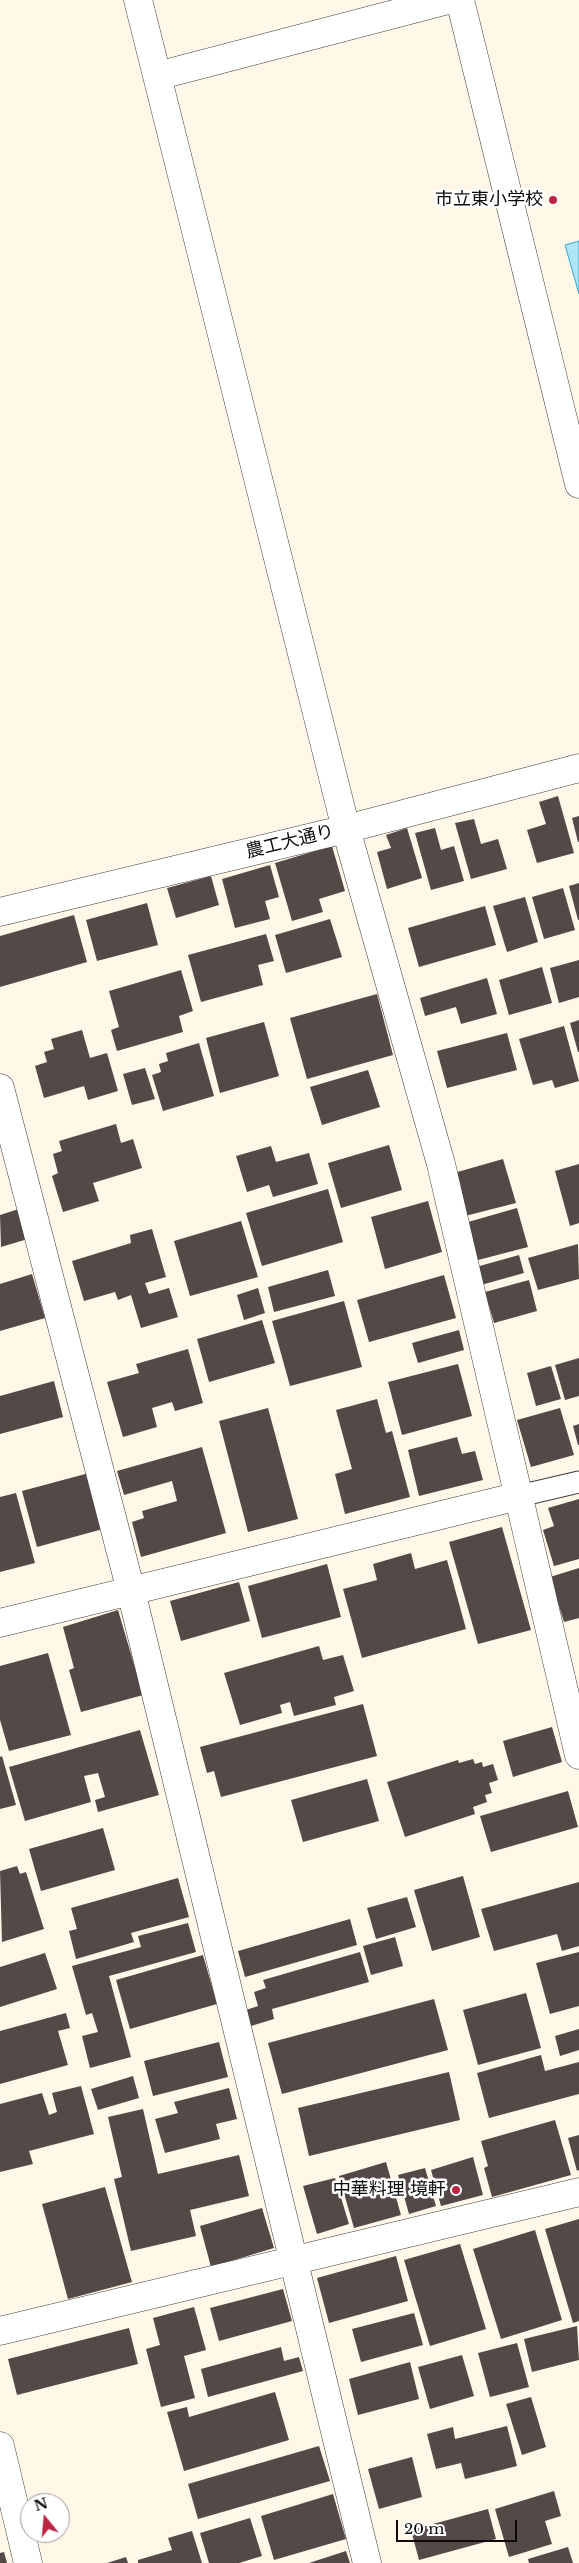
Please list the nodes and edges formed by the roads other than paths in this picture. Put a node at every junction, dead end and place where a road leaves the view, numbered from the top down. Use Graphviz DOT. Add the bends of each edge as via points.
graph roads {
  1 [pos="138,0"];
  2 [pos="448,0"];
  3 [pos="460,0"];
  4 [pos="157,76"];
  5 [pos="579,484"];
  6 [pos="579,768"];
  7 [pos="346,829"];
  8 [pos="0,912"];
  9 [pos="0,1088"];
  10 [pos="579,1482"];
  11 [pos="518,1496"];
  12 [pos="130,1591"];
  13 [pos="0,1623"];
  14 [pos="579,1755"];
  15 [pos="579,2192"];
  16 [pos="293,2261"];
  17 [pos="0,2331"];
  18 [pos="0,2446"];
  19 [pos="28,2563"];
  20 [pos="367,2563"];
  1 -- 4 [label="street"];
  2 -- 4 [label="street"];
  3 -- 5 [label="street"];
  4 -- 7 [label="street"];
  6 -- 7 [label="street, 農工大通り"];
  7 -- 8 [label="street, 農工大通り"];
  7 -- 11 [label="street" via="440,1164"];
  9 -- 12 [label="street"];
  10 -- 11 [label="lane"];
  11 -- 12 [label="street"];
  11 -- 14 [label="street"];
  12 -- 13 [label="street"];
  12 -- 16 [label="street"];
  15 -- 16 [label="street"];
  16 -- 17 [label="street"];
  16 -- 20 [label="street"];
  18 -- 19 [label="street"];
}
